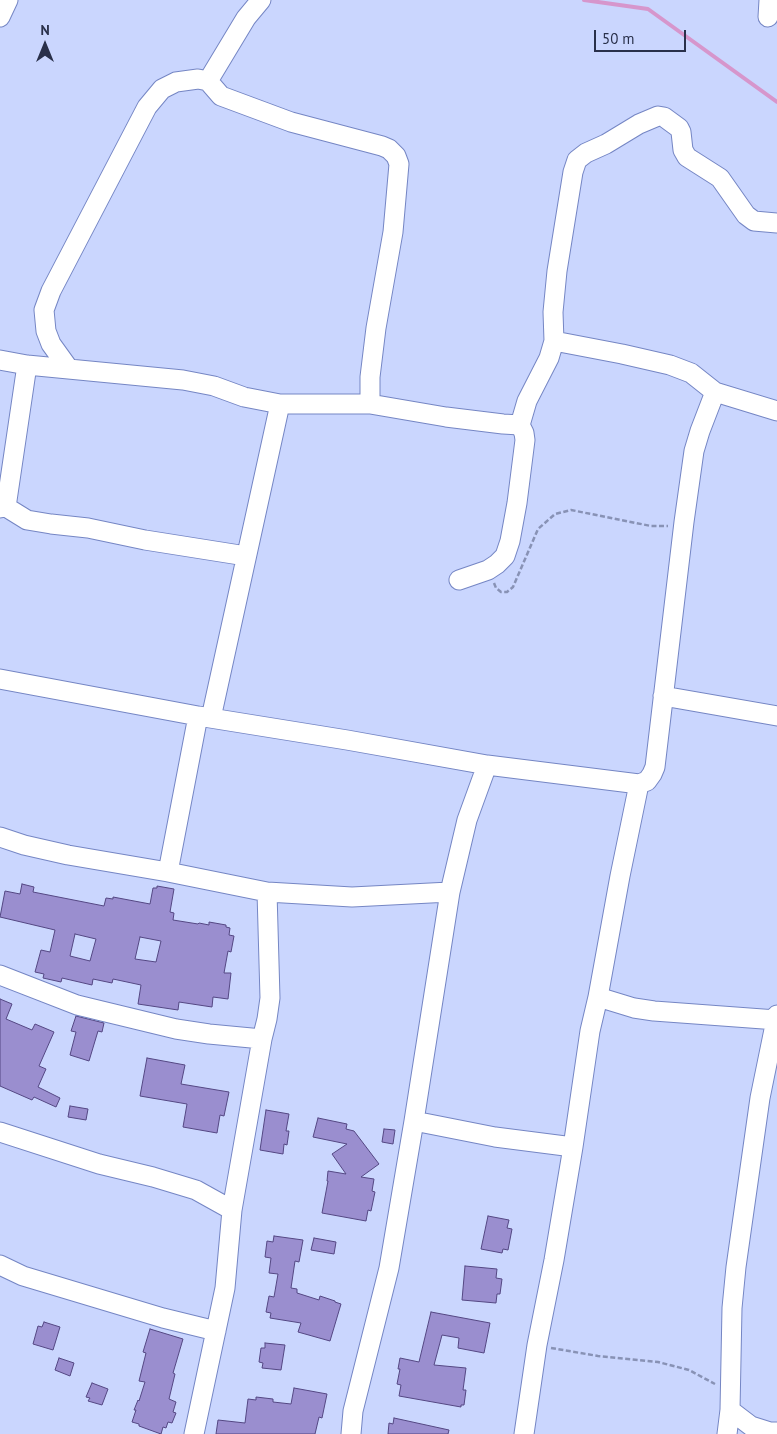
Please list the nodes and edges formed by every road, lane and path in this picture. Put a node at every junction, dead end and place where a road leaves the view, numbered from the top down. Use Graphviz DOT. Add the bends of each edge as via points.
graph roads {
  1 [pos="8,0"];
  2 [pos="261,0"];
  3 [pos="0,17"];
  4 [pos="208,81"];
  5 [pos="777,223"];
  6 [pos="554,341"];
  7 [pos="0,360"];
  8 [pos="26,365"];
  9 [pos="69,369"];
  10 [pos="715,392"];
  11 [pos="280,404"];
  12 [pos="370,404"];
  13 [pos="777,411"];
  14 [pos="520,425"];
  15 [pos="3,507"];
  16 [pos="555,514"];
  17 [pos="684,522"];
  18 [pos="246,556"];
  19 [pos="459,580"];
  20 [pos="0,678"];
  21 [pos="663,696"];
  22 [pos="777,716"];
  23 [pos="204,717"];
  24 [pos="487,765"];
  25 [pos="639,784"];
  26 [pos="0,836"];
  27 [pos="168,872"];
  28 [pos="267,892"];
  29 [pos="450,892"];
  30 [pos="0,975"];
  31 [pos="598,997"];
  32 [pos="777,1018"];
  33 [pos="262,1039"];
  34 [pos="414,1121"];
  35 [pos="0,1132"];
  36 [pos="573,1147"];
  37 [pos="232,1210"];
  38 [pos="0,1265"];
  39 [pos="216,1332"];
  40 [pos="537,1345"];
  41 [pos="730,1401"];
  42 [pos="777,1432"];
  43 [pos="194,1434"];
  44 [pos="350,1434"];
  45 [pos="524,1434"];
  46 [pos="727,1434"];
  1 -- 3 [label="street"];
  2 -- 4 [label="street" via="246,18"];
  4 -- 9 [label="street" via="176,82 162,89 147,107 51,291 44,310 46,331"];
  4 -- 12 [label="street" via="221,96 291,122 382,146 396,156 400,164 393,232 372,357"];
  5 -- 6 [label="street" via="754,221 746,215 720,178 688,157 676,125 661,116 639,124 577,160 557,271"];
  6 -- 10 [label="street" via="670,365 691,374"];
  6 -- 14 [label="street" via="527,401"];
  7 -- 8 [label="street"];
  8 -- 9 [label="street"];
  8 -- 15 [label="street"];
  9 -- 11 [label="street" via="183,380 214,386 244,398"];
  10 -- 13 [label="street"];
  10 -- 17 [label="street" via="694,451"];
  11 -- 12 [label="street"];
  11 -- 18 [label="street"];
  12 -- 14 [label="street"];
  14 -- 19 [label="street" via="526,440 510,541 497,564"];
  15 -- 18 [label="street" via="26,520"];
  16 -- 17 [label="path" via="571,510 651,526"];
  17 -- 21 [label="street"];
  18 -- 23 [label="street"];
  20 -- 23 [label="street"];
  21 -- 22 [label="street"];
  21 -- 25 [label="street" via="655,767 647,781"];
  23 -- 24 [label="street"];
  23 -- 27 [label="street"];
  24 -- 25 [label="street"];
  24 -- 29 [label="street" via="467,820"];
  25 -- 31 [label="street"];
  26 -- 27 [label="street" via="68,855"];
  27 -- 28 [label="street"];
  28 -- 29 [label="street" via="352,897"];
  28 -- 33 [label="street" via="270,998"];
  29 -- 34 [label="street"];
  30 -- 33 [label="street" via="77,1005 158,1025"];
  31 -- 32 [label="street" via="654,1011"];
  31 -- 36 [label="street"];
  32 -- 41 [label="street" via="760,1098 736,1267"];
  33 -- 37 [label="street"];
  34 -- 36 [label="street" via="495,1137"];
  34 -- 44 [label="street" via="389,1268"];
  35 -- 37 [label="street" via="99,1164 196,1190"];
  36 -- 40 [label="street"];
  37 -- 39 [label="street" via="225,1288"];
  38 -- 39 [label="street" via="24,1276"];
  39 -- 43 [label="street"];
  40 -- 41 [label="path" via="658,1362 690,1370"];
  40 -- 45 [label="street"];
  41 -- 42 [label="street" via="751,1426"];
  41 -- 46 [label="street"];
}
